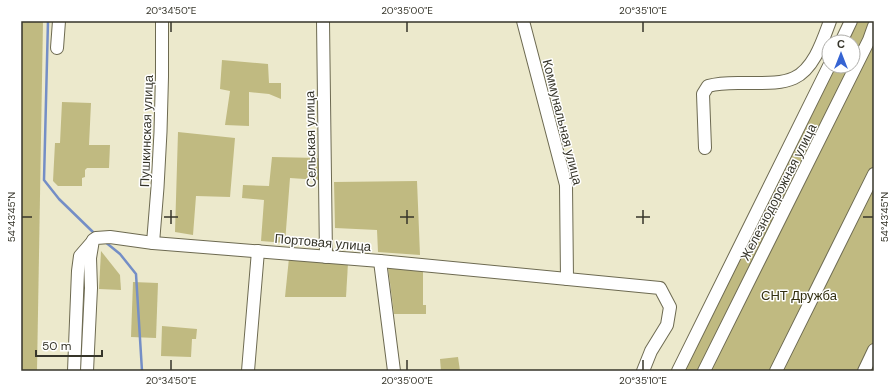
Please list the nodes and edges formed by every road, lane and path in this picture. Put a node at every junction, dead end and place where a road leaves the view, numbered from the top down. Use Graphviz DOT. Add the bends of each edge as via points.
graph roads {
  1 [pos="58,21"];
  2 [pos="162,21"];
  3 [pos="323,21"];
  4 [pos="523,21"];
  5 [pos="830,21"];
  6 [pos="851,21"];
  7 [pos="874,26"];
  8 [pos="845,34"];
  9 [pos="57,48"];
  10 [pos="825,74"];
  11 [pos="705,148"];
  12 [pos="874,174"];
  13 [pos="94,239"];
  14 [pos="153,243"];
  15 [pos="258,251"];
  16 [pos="326,257"];
  17 [pos="380,261"];
  18 [pos="567,279"];
  19 [pos="874,350"];
  20 [pos="74,371"];
  21 [pos="87,371"];
  22 [pos="248,371"];
  23 [pos="394,371"];
  24 [pos="643,371"];
  25 [pos="678,371"];
  26 [pos="704,371"];
  27 [pos="776,371"];
  28 [pos="864,371"];
  1 -- 9 [label="street"];
  2 -- 14 [label="street, Пушкинская улица" via="158,187"];
  3 -- 16 [label="street, Сельская улица"];
  4 -- 18 [label="street, Коммунальная улица" via="566,185"];
  5 -- 11 [label="street" via="808,66 795,78 771,83 719,83 708,86 703,94"];
  6 -- 8 [label="street"];
  7 -- 26 [label="street, Железнодорожная улица" via="866,47"];
  10 -- 25 [label="street"];
  12 -- 27 [label="street"];
  13 -- 14 [label="street, Портовая улица" via="110,237"];
  13 -- 20 [label="street" via="80,256"];
  13 -- 21 [label="street" via="90,258"];
  14 -- 15 [label="street, Портовая улица"];
  15 -- 16 [label="street, Портовая улица"];
  15 -- 22 [label="street"];
  16 -- 17 [label="street, Портовая улица"];
  17 -- 18 [label="street, Портовая улица"];
  17 -- 23 [label="street"];
  18 -- 24 [label="street, Портовая улица" via="660,288 670,307 667,325 651,351"];
  19 -- 28 [label="street"];
}
